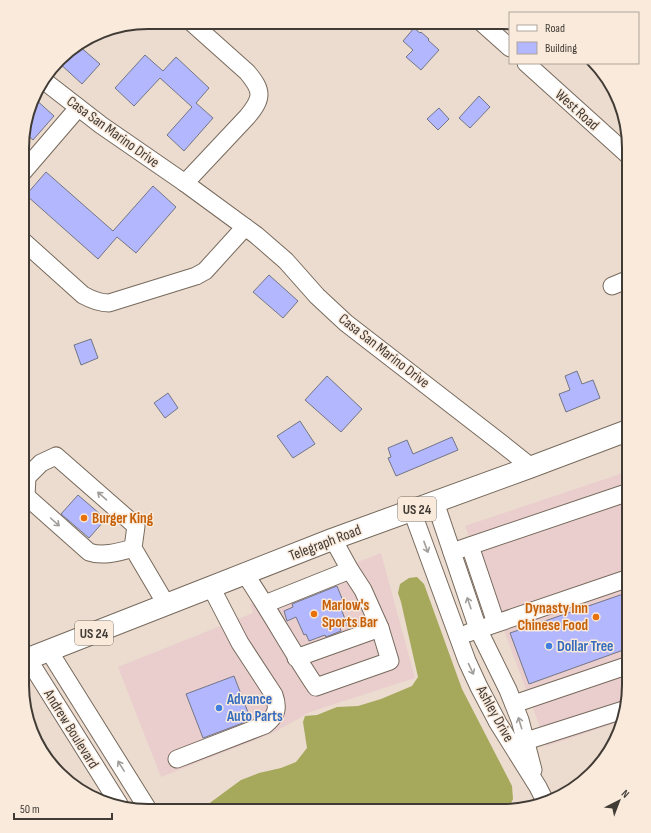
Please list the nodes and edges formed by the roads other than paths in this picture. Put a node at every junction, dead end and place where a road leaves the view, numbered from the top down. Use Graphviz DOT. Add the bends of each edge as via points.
graph roads {
  1 [pos="199,29"];
  2 [pos="489,29"];
  3 [pos="509,47"];
  4 [pos="527,64"];
  5 [pos="48,84"];
  6 [pos="78,108"];
  7 [pos="622,150"];
  8 [pos="29,165"];
  9 [pos="185,183"];
  10 [pos="245,227"];
  11 [pos="29,246"];
  12 [pos="622,282"];
  13 [pos="612,286"];
  14 [pos="622,433"];
  15 [pos="530,467"];
  16 [pos="29,475"];
  17 [pos="622,494"];
  18 [pos="29,499"];
  19 [pos="435,502"];
  20 [pos="412,511"];
  21 [pos="334,539"];
  22 [pos="470,546"];
  23 [pos="134,548"];
  24 [pos="452,552"];
  25 [pos="350,570"];
  26 [pos="245,574"];
  27 [pos="622,580"];
  28 [pos="211,586"];
  29 [pos="166,604"];
  30 [pos="265,604"];
  31 [pos="496,623"];
  32 [pos="380,628"];
  33 [pos="478,630"];
  34 [pos="459,637"];
  35 [pos="31,655"];
  36 [pos="296,658"];
  37 [pos="622,667"];
  38 [pos="514,704"];
  39 [pos="619,711"];
  40 [pos="526,741"];
  41 [pos="178,759"];
  42 [pos="135,787"];
  43 [pos="541,794"];
  44 [pos="116,800"];
  45 [pos="118,800"];
  46 [pos="145,804"];
  1 -- 9 [label="street" via="247,72 259,90 260,98 248,117"];
  2 -- 3 [label="street"];
  4 -- 7 [label="street, West Road"];
  5 -- 6 [label="street, Casa San Marino Drive"];
  6 -- 8 [label="street"];
  6 -- 9 [label="street, Casa San Marino Drive"];
  9 -- 10 [label="street, Casa San Marino Drive"];
  10 -- 11 [label="street" via="205,271 109,303 92,301 83,295"];
  10 -- 15 [label="street, Casa San Marino Drive" via="286,261 317,296 346,323"];
  12 -- 13 [label="street"];
  14 -- 15 [label="main road, Telegraph Road / US 24"];
  15 -- 19 [label="main road, Telegraph Road / US 24"];
  23 -- 16 [label="street, one-way" via="136,526 56,456 41,463"];
  17 -- 22 [label="street"];
  18 -- 23 [label="street, one-way" via="89,552 114,553"];
  19 -- 20 [label="main road, Telegraph Road / US 24"];
  19 -- 24 [label="street, Ashley Drive"];
  20 -- 21 [label="main road, Telegraph Road / US 24"];
  20 -- 34 [label="street, Ashley Drive, one-way"];
  21 -- 25 [label="street"];
  21 -- 26 [label="main road, Telegraph Road / US 24"];
  22 -- 24 [label="street"];
  22 -- 31 [label="street"];
  23 -- 29 [label="street"];
  33 -- 24 [label="street, Ashley Drive, one-way"];
  25 -- 30 [label="street"];
  25 -- 32 [label="street" via="363,590"];
  26 -- 28 [label="main road, Telegraph Road / US 24"];
  26 -- 30 [label="street"];
  27 -- 31 [label="street"];
  28 -- 29 [label="main road, Telegraph Road / US 24"];
  28 -- 41 [label="street" via="240,643 274,695 276,710 273,718 265,725"];
  29 -- 35 [label="main road, Telegraph Road / US 24"];
  30 -- 36 [label="street"];
  31 -- 33 [label="street"];
  32 -- 36 [label="street"];
  32 -- 36 [label="street" via="390,661 316,687"];
  33 -- 34 [label="street"];
  33 -- 38 [label="street, Ashley Drive"];
  34 -- 43 [label="street, Ashley Drive, one-way" via="479,687"];
  42 -- 35 [label="street, Andrew Boulevard, one-way"];
  35 -- 44 [label="street, Andrew Boulevard"];
  37 -- 38 [label="street"];
  40 -- 38 [label="street, Ashley Drive, one-way"];
  39 -- 40 [label="street"];
  40 -- 43 [label="street, Ashley Drive"];
  42 -- 45 [label="street, Andrew Boulevard"];
  42 -- 46 [label="street, Andrew Boulevard"];
}
